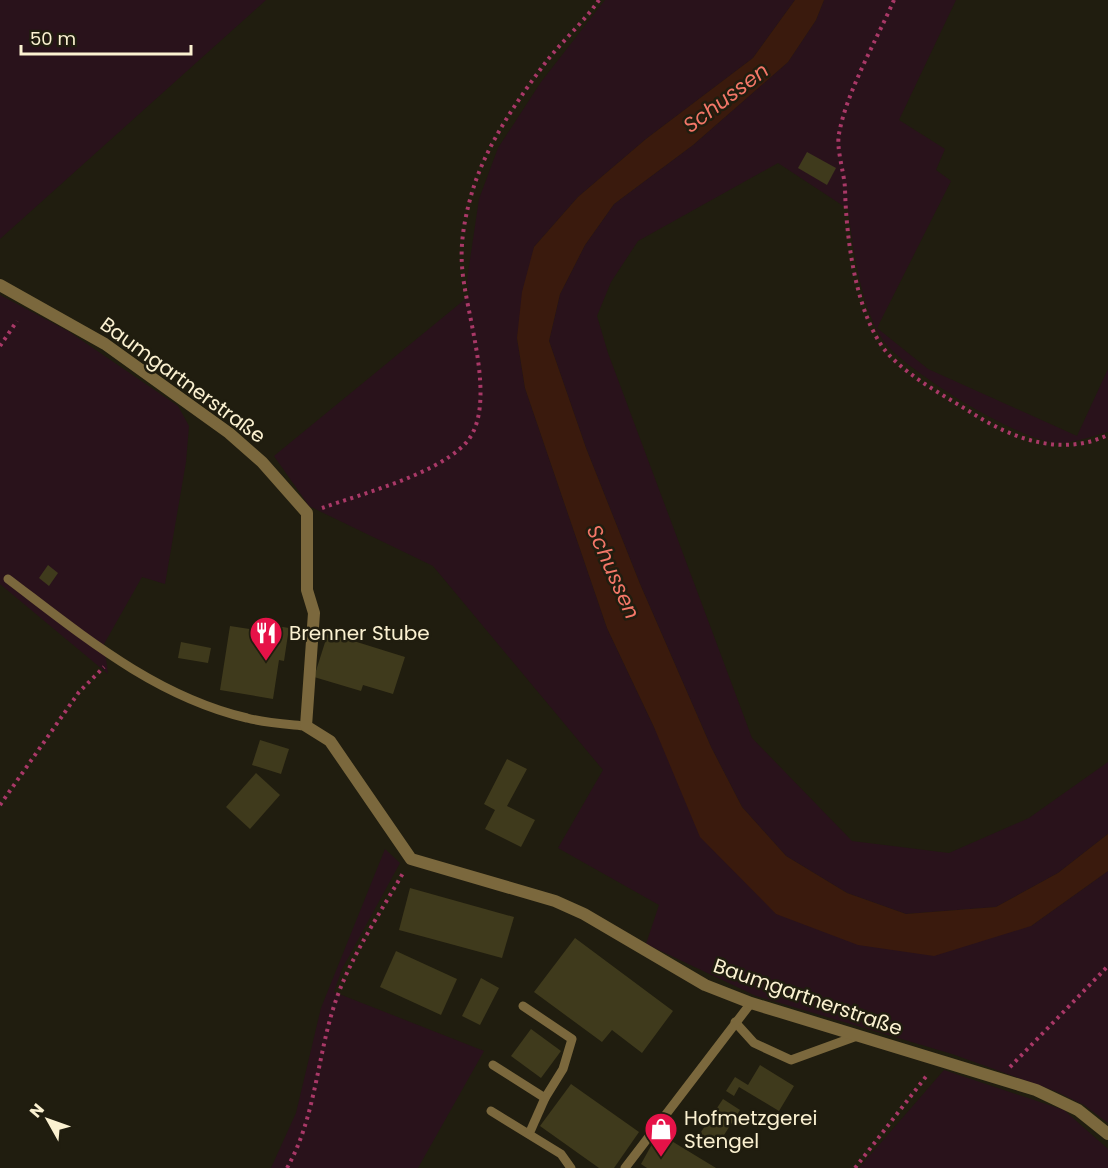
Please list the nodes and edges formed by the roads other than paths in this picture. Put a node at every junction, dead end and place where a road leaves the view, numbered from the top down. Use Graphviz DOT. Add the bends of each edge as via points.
graph roads {
  1 [pos="0,285"];
  2 [pos="8,579"];
  3 [pos="306,726"];
  4 [pos="751,1003"];
  5 [pos="523,1006"];
  6 [pos="735,1022"];
  7 [pos="857,1036"];
  8 [pos="493,1065"];
  9 [pos="545,1098"];
  10 [pos="490,1111"];
  11 [pos="529,1134"];
  12 [pos="1108,1134"];
  13 [pos="570,1168"];
  14 [pos="625,1168"];
  1 -- 3 [label="street, Baumgartnerstraße" via="105,344 229,433 308,513 307,590 314,613"];
  2 -- 3 [label="lane" via="119,662 180,695 247,718"];
  3 -- 4 [label="street, Baumgartnerstraße" via="330,741 411,859 555,901 705,985"];
  4 -- 6 [label="lane"];
  4 -- 7 [label="street, Baumgartnerstraße"];
  5 -- 9 [label="lane" via="572,1039 563,1070"];
  6 -- 7 [label="lane" via="754,1043 791,1060"];
  6 -- 14 [label="lane"];
  7 -- 12 [label="street, Baumgartnerstraße" via="1036,1090 1078,1110"];
  8 -- 9 [label="lane"];
  9 -- 11 [label="lane"];
  10 -- 11 [label="lane"];
  11 -- 13 [label="lane" via="561,1154"];
}
